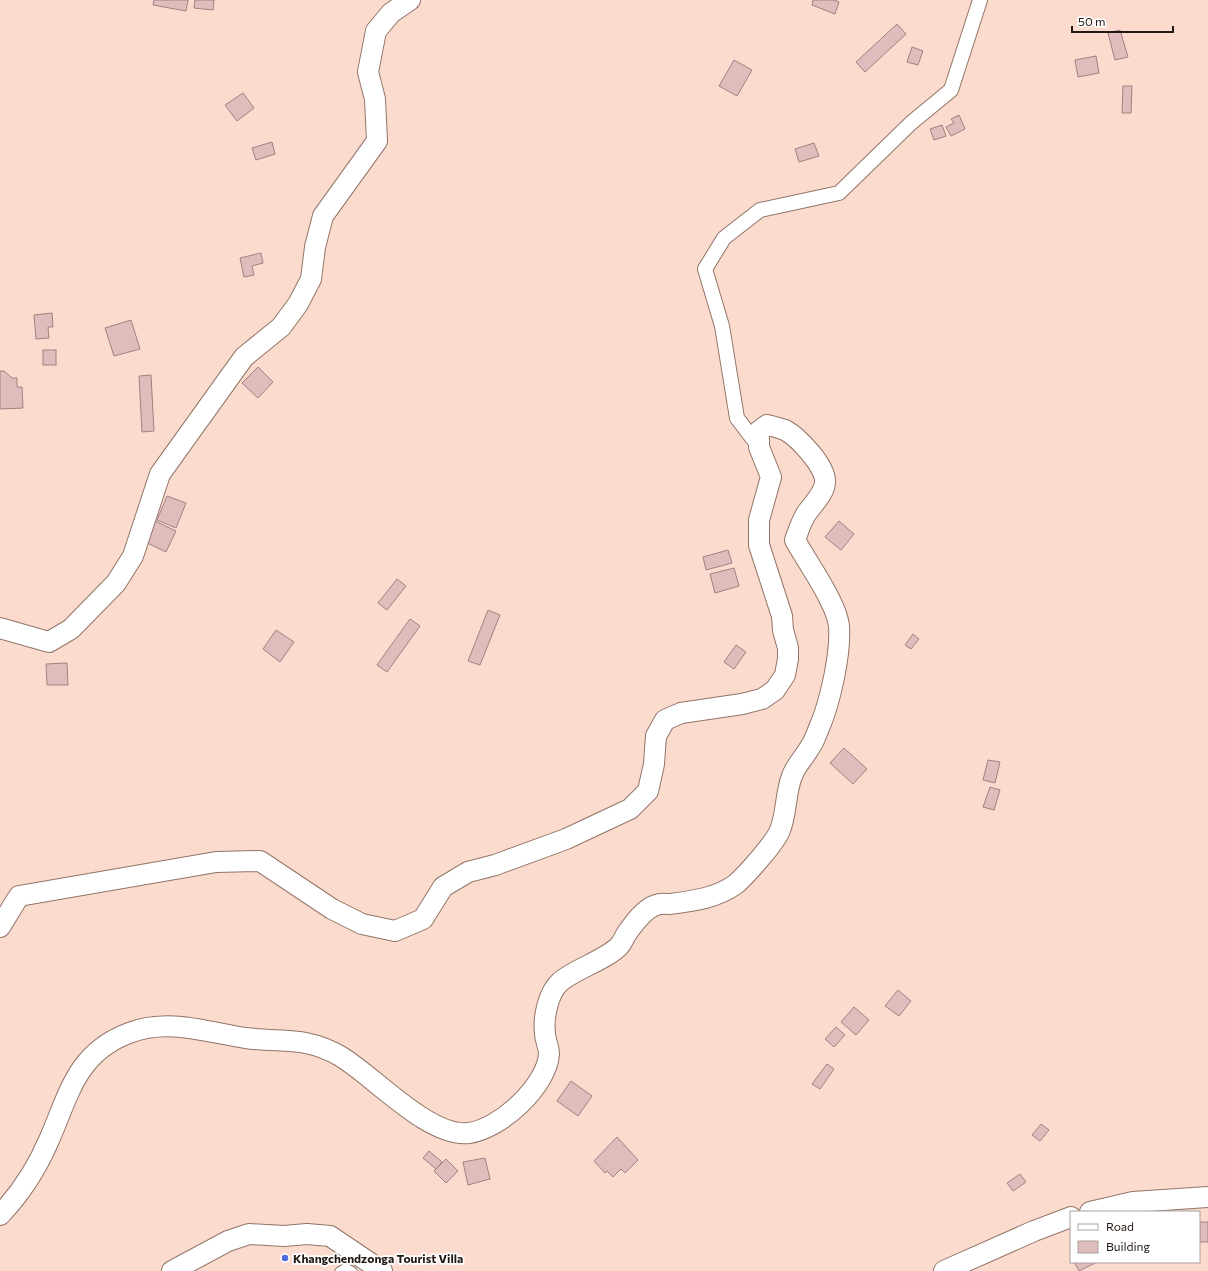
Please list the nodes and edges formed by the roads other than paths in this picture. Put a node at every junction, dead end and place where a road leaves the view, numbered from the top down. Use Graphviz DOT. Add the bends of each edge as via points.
graph roads {
  1 [pos="410,0"];
  2 [pos="980,0"];
  3 [pos="759,447"];
  4 [pos="0,628"];
  5 [pos="0,927"];
  6 [pos="1208,1197"];
  7 [pos="1094,1211"];
  8 [pos="0,1215"];
  9 [pos="1070,1217"];
  10 [pos="172,1271"];
  11 [pos="339,1271"];
  12 [pos="353,1271"];
  13 [pos="382,1271"];
  14 [pos="944,1271"];
  1 -- 4 [label="street" via="391,13 376,31 368,72 375,99 378,141 323,216 310,279 298,304 281,327 244,357 160,474 133,556 116,583 71,628 49,642"];
  2 -- 3 [label="street" via="951,90 911,122 839,193 760,210 724,238 705,269 722,326 737,418"];
  3 -- 5 [label="street" via="771,477 759,520 759,545 782,616 788,648 785,675 775,690 762,699 681,713 665,720 656,736 654,764 648,791 630,809 566,839 468,872 443,887 423,919 394,931 362,924 332,909 260,861 216,862 19,896"];
  3 -- 8 [label="street" via="759,431 767,425 786,431 814,458 824,478 825,483 795,540 831,601 839,625 838,652 831,694 821,724 809,750 795,767 789,783 779,834 737,883 719,894 698,900 655,905 640,916 620,946 560,982 551,994 544,1021 549,1052 546,1066 525,1098 509,1115 470,1133 449,1132 421,1116 341,1057 314,1044 163,1026 129,1033 104,1046 86,1062 64,1100 51,1137 29,1180"];
  6 -- 7 [label="street" via="1133,1202"];
  9 -- 14 [label="street"];
  10 -- 13 [label="street" via="228,1241 249,1234 330,1236"];
  11 -- 12 [label="lane" via="346,1267"];
}
